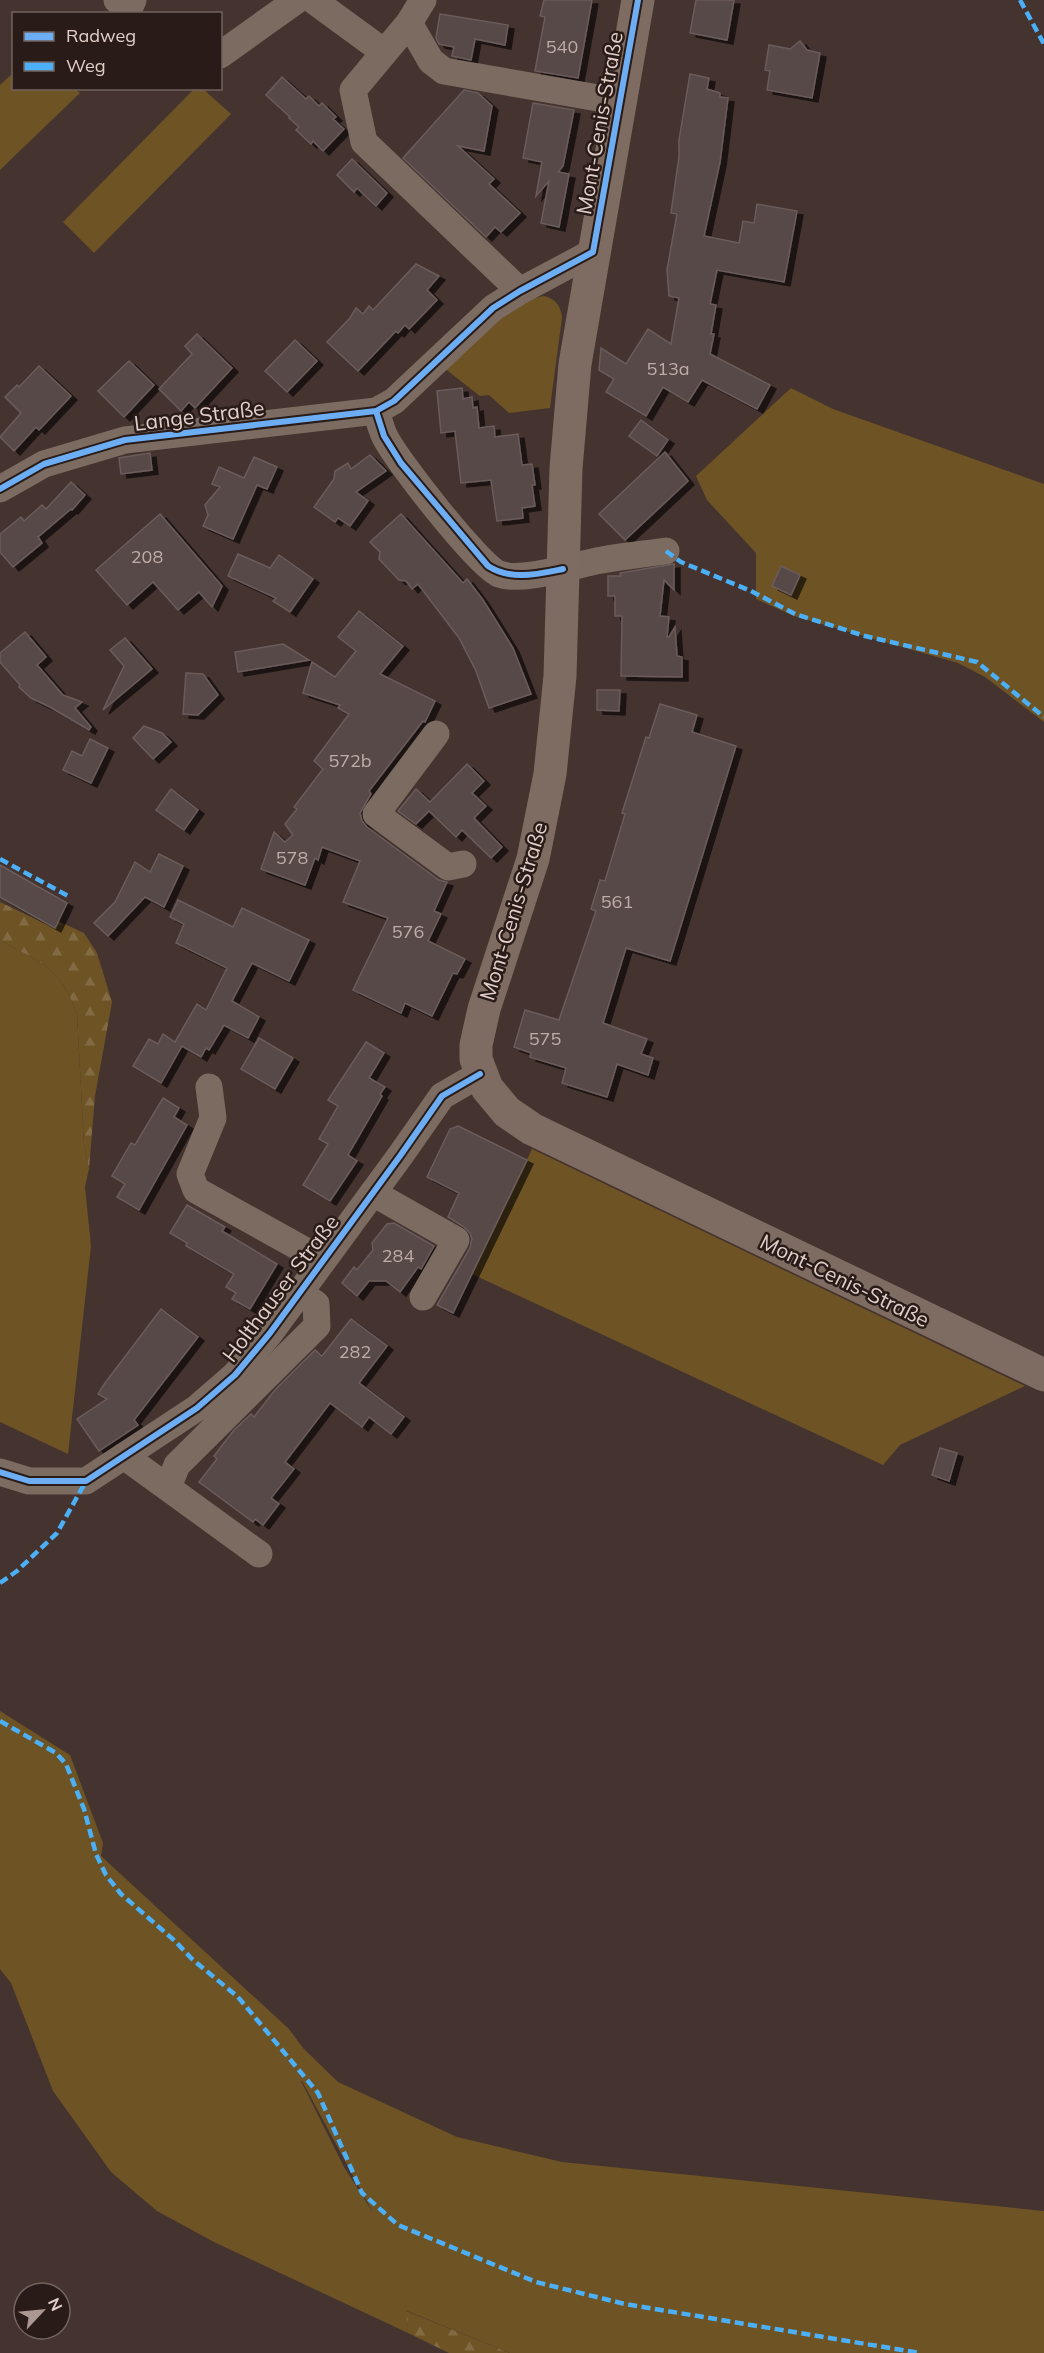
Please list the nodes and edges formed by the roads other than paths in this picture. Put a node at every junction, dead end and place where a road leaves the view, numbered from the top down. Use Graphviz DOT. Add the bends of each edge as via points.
graph roads {
  1 [pos="297,0"];
  2 [pos="313,0"];
  3 [pos="423,0"];
  4 [pos="638,0"];
  5 [pos="408,23"];
  6 [pos="384,52"];
  7 [pos="222,54"];
  8 [pos="621,102"];
  9 [pos="593,252"];
  10 [pos="520,291"];
  11 [pos="376,411"];
  12 [pos="0,489"];
  13 [pos="666,551"];
  14 [pos="563,569"];
  15 [pos="436,734"];
  16 [pos="463,864"];
  17 [pos="480,1074"];
  18 [pos="209,1087"];
  19 [pos="373,1193"];
  20 [pos="322,1260"];
  21 [pos="423,1297"];
  22 [pos="1044,1375"];
  23 [pos="229,1408"];
  24 [pos="124,1456"];
  25 [pos="0,1472"];
  26 [pos="168,1487"];
  27 [pos="259,1554"];
  1 -- 7 [label="street"];
  2 -- 6 [label="street"];
  3 -- 5 [label="street"];
  4 -- 8 [label="main road, Mont-Cenis-Straße"];
  5 -- 6 [label="street"];
  5 -- 8 [label="street" via="431,61 444,71"];
  6 -- 10 [label="street" via="353,90 363,142"];
  8 -- 9 [label="main road, Mont-Cenis-Straße"];
  9 -- 10 [label="street, Lange Straße"];
  9 -- 14 [label="main road, Mont-Cenis-Straße" via="574,364"];
  10 -- 11 [label="street, Lange Straße" via="494,308 394,401"];
  11 -- 12 [label="street, Lange Straße" via="125,440 44,464"];
  11 -- 14 [label="street" via="384,436 401,463 488,566 499,574 514,576"];
  13 -- 14 [label="street"];
  14 -- 17 [label="main road, Mont-Cenis-Straße" via="560,676 549,774 533,859 478,1028 476,1059"];
  15 -- 16 [label="street" via="376,814 448,867"];
  17 -- 19 [label="street, Holthauser Straße" via="442,1096"];
  17 -- 22 [label="main road, Mont-Cenis-Straße" via="497,1101 532,1129"];
  18 -- 20 [label="street, Holthauser Straße" via="213,1118 190,1174 196,1190"];
  19 -- 20 [label="street, Holthauser Straße"];
  19 -- 21 [label="street" via="456,1240"];
  20 -- 23 [label="street, Holthauser Straße" via="235,1375"];
  23 -- 24 [label="street, Holthauser Straße" via="197,1407"];
  23 -- 26 [label="street" via="177,1465"];
  24 -- 25 [label="street, Holthauser Straße" via="86,1481 29,1481"];
  24 -- 26 [label="street"];
  26 -- 27 [label="street"];
}
